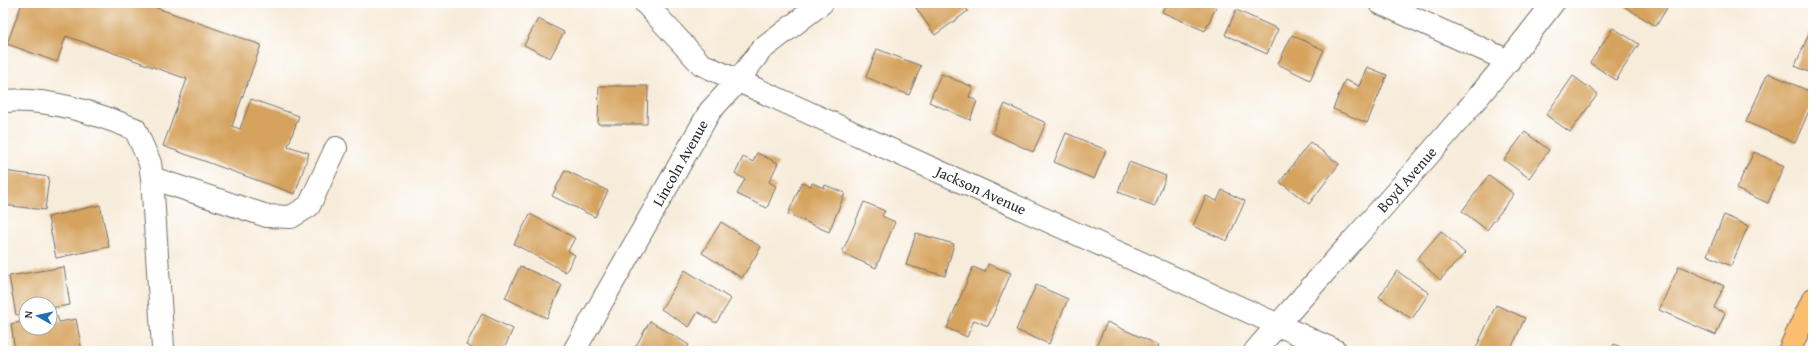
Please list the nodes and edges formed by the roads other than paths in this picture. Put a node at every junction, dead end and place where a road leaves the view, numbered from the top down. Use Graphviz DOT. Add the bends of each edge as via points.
graph roads {
  1 [pos="644,3"];
  2 [pos="822,3"];
  3 [pos="1380,3"];
  4 [pos="1552,3"];
  5 [pos="1509,61"];
  6 [pos="737,82"];
  7 [pos="3,101"];
  8 [pos="336,148"];
  9 [pos="152,178"];
  10 [pos="1813,299"];
  11 [pos="1278,325"];
  12 [pos="163,348"];
  13 [pos="574,351"];
  14 [pos="1255,351"];
  15 [pos="1336,351"];
  16 [pos="1789,351"];
  1 -- 6 [label="street, Jackson Avenue" via="700,64"];
  2 -- 6 [label="street, Lincoln Avenue" via="761,50"];
  3 -- 5 [label="street"];
  4 -- 5 [label="street, Boyd Avenue"];
  5 -- 11 [label="street, Boyd Avenue"];
  6 -- 11 [label="street, Jackson Avenue"];
  6 -- 13 [label="street, Lincoln Avenue" via="710,111"];
  7 -- 9 [label="street" via="43,102 135,129 150,163"];
  8 -- 9 [label="street" via="309,206 291,217 267,216"];
  9 -- 12 [label="street"];
  10 -- 16 [label="main road"];
  11 -- 14 [label="street, Boyd Avenue"];
  11 -- 15 [label="street, Jackson Avenue"];
}
